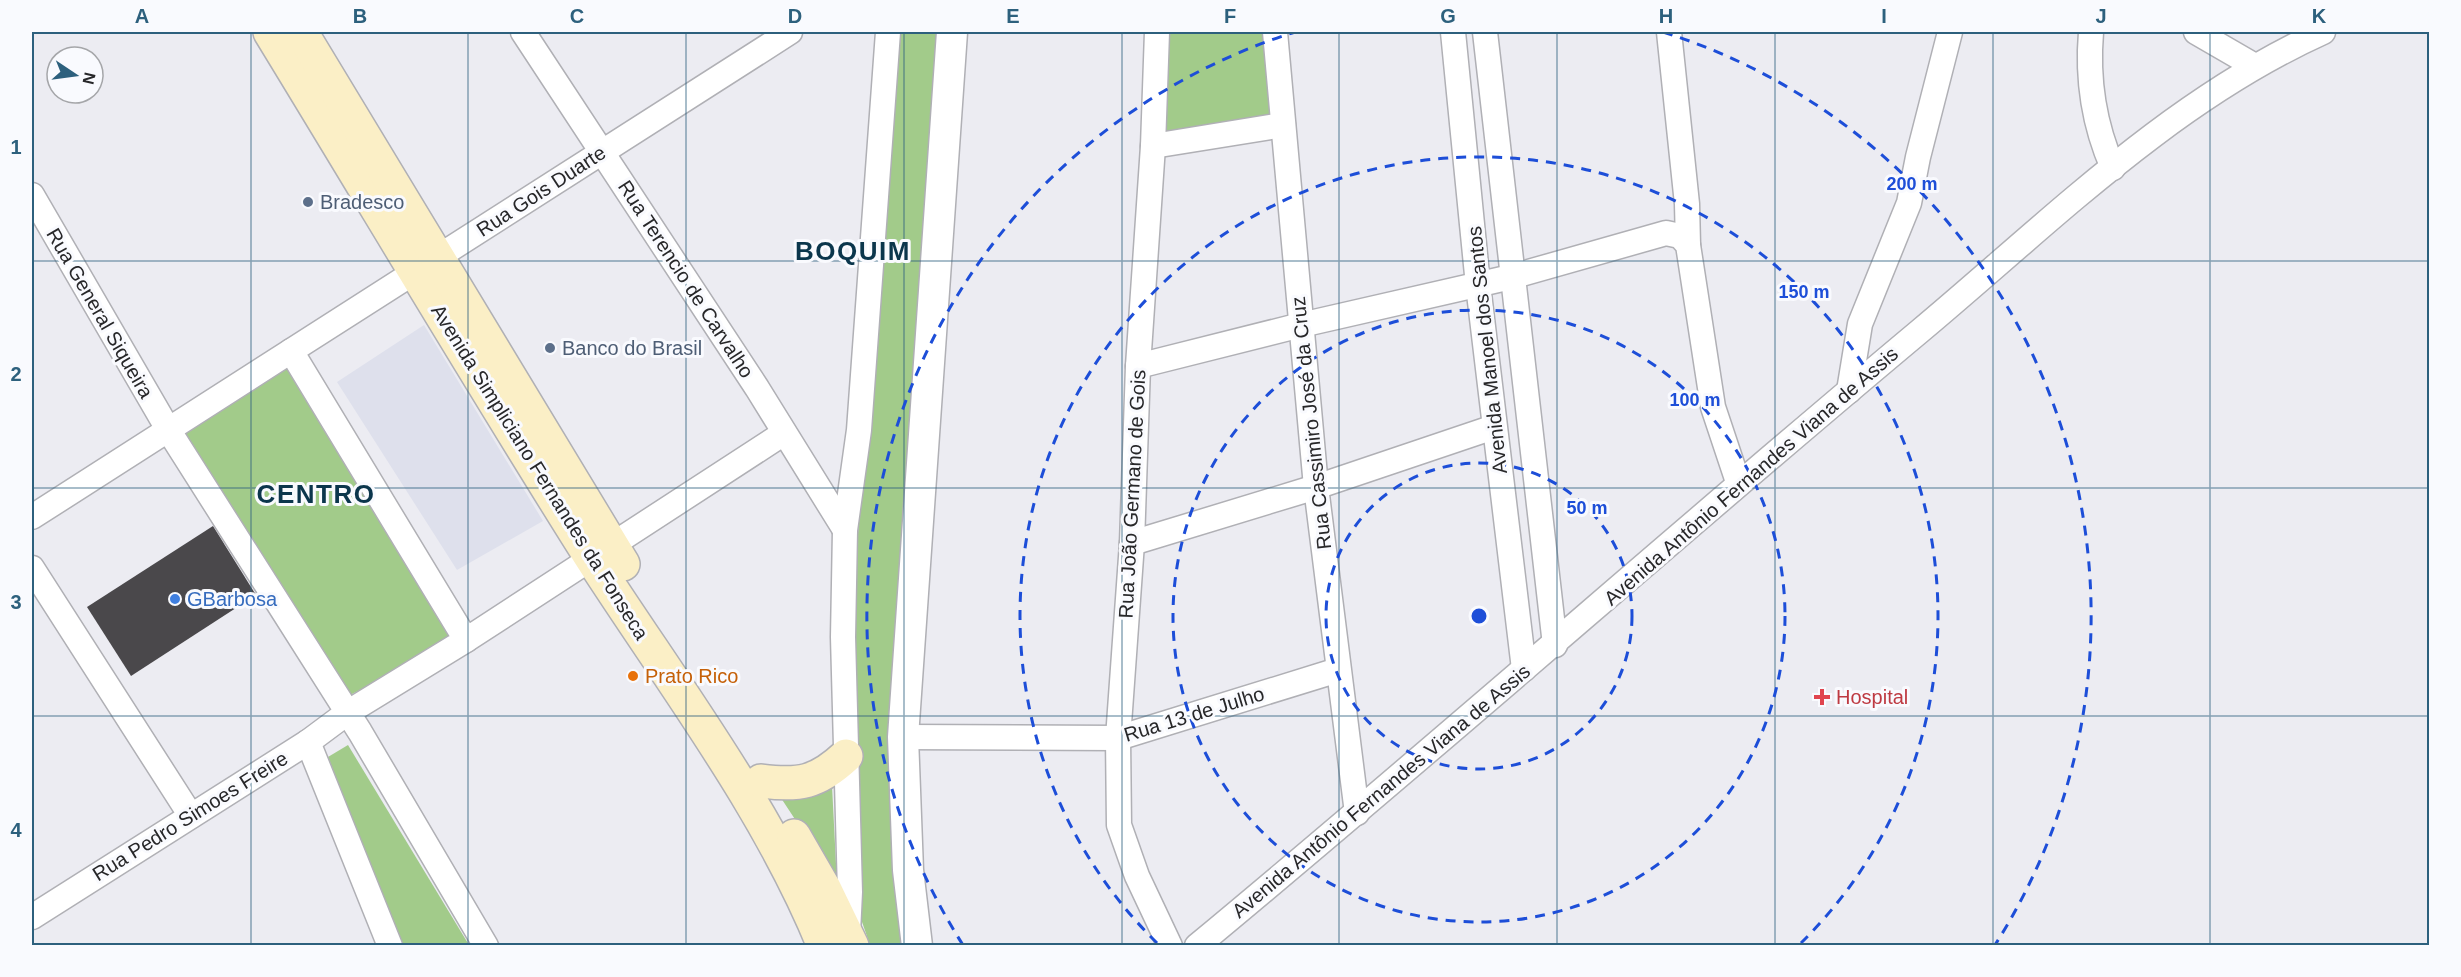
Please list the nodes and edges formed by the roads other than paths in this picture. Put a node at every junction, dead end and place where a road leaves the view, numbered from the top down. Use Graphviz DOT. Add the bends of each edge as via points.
graph roads {
  1 [pos="270,32"];
  2 [pos="302,32"];
  3 [pos="523,32"];
  4 [pos="790,32"];
  5 [pos="888,32"];
  6 [pos="952,32"];
  7 [pos="1157,32"];
  8 [pos="1275,32"];
  9 [pos="1453,32"];
  10 [pos="1485,32"];
  11 [pos="1669,32"];
  12 [pos="1950,32"];
  13 [pos="2091,32"];
  14 [pos="2196,32"];
  15 [pos="2323,32"];
  16 [pos="2253,65"];
  17 [pos="1283,125"];
  18 [pos="1153,146"];
  19 [pos="602,151"];
  20 [pos="2113,168"];
  21 [pos="33,201"];
  22 [pos="1688,245"];
  23 [pos="428,265"];
  24 [pos="1511,277"];
  25 [pos="1478,285"];
  26 [pos="1301,325"];
  27 [pos="291,351"];
  28 [pos="1138,366"];
  29 [pos="1849,391"];
  30 [pos="1494,427"];
  31 [pos="169,431"];
  32 [pos="784,433"];
  33 [pos="1738,482"];
  34 [pos="1316,487"];
  35 [pos="32,517"];
  36 [pos="844,530"];
  37 [pos="1132,543"];
  38 [pos="601,550"];
  39 [pos="32,568"];
  40 [pos="466,640"];
  41 [pos="1555,645"];
  42 [pos="1524,669"];
  43 [pos="1338,670"];
  44 [pos="347,713"];
  45 [pos="903,737"];
  46 [pos="1118,738"];
  47 [pos="308,742"];
  48 [pos="846,756"];
  49 [pos="761,781"];
  50 [pos="1357,813"];
  51 [pos="191,816"];
  52 [pos="32,917"];
  53 [pos="841,941"];
  54 [pos="390,945"];
  55 [pos="486,945"];
  56 [pos="917,945"];
  57 [pos="1170,945"];
  58 [pos="1197,945"];
  1 -- 23 [label="main road, Avenida Simpliciano Fernandes da Fonseca"];
  2 -- 23 [label="main road, Avenida Simpliciano Fernandes da Fonseca"];
  3 -- 19 [label="street, Rua Terencio de Carvalho"];
  4 -- 19 [label="street, Rua Gois Duarte"];
  5 -- 36 [label="street" via="859,430"];
  6 -- 45 [label="street"];
  7 -- 18 [label="street, Rua João Germano de Gois"];
  8 -- 17 [label="street, Rua Cassimiro José da Cruz"];
  9 -- 25 [label="street, Avenida Manoel dos Santos"];
  10 -- 24 [label="street, Avenida Manoel dos Santos"];
  11 -- 22 [label="street"];
  12 -- 29 [label="street" via="1909,203 1860,324"];
  13 -- 20 [label="street" via="2096,120"];
  14 -- 16 [label="street"];
  15 -- 16 [label="street, Avenida Antônio Fernandes Viana de Assis"];
  16 -- 20 [label="street, Avenida Antônio Fernandes Viana de Assis" via="2186,110"];
  17 -- 18 [label="street"];
  17 -- 26 [label="street, Rua Cassimiro José da Cruz"];
  18 -- 28 [label="street, Rua João Germano de Gois"];
  19 -- 23 [label="street, Rua Gois Duarte"];
  19 -- 32 [label="street, Rua Terencio de Carvalho"];
  20 -- 29 [label="street, Avenida Antônio Fernandes Viana de Assis"];
  21 -- 31 [label="street, Rua General Siqueira"];
  22 -- 24 [label="street" via="1680,236 1666,232"];
  22 -- 33 [label="street" via="1713,407"];
  23 -- 27 [label="street, Rua Gois Duarte"];
  23 -- 38 [label="main road, Avenida Simpliciano Fernandes da Fonseca"];
  24 -- 25 [label="street"];
  24 -- 41 [label="street, Avenida Manoel dos Santos"];
  25 -- 26 [label="street"];
  25 -- 30 [label="street, Avenida Manoel dos Santos"];
  26 -- 28 [label="street"];
  26 -- 34 [label="street, Rua Cassimiro José da Cruz"];
  27 -- 31 [label="street, Rua Gois Duarte"];
  27 -- 40 [label="street"];
  28 -- 37 [label="street, Rua João Germano de Gois"];
  29 -- 33 [label="street, Avenida Antônio Fernandes Viana de Assis"];
  30 -- 34 [label="street"];
  30 -- 42 [label="street, Avenida Manoel dos Santos"];
  31 -- 35 [label="street, Rua Gois Duarte"];
  31 -- 44 [label="street, Rua General Siqueira"];
  32 -- 36 [label="street, Rua Terencio de Carvalho"];
  32 -- 38 [label="street, Rua Pedro Simoes Freire"];
  33 -- 41 [label="street, Avenida Antônio Fernandes Viana de Assis"];
  34 -- 37 [label="street"];
  34 -- 43 [label="street, Rua Cassimiro José da Cruz"];
  36 -- 48 [label="street"];
  37 -- 46 [label="street, Rua João Germano de Gois"];
  38 -- 40 [label="street, Rua Pedro Simoes Freire"];
  38 -- 49 [label="main road, Avenida Simpliciano Fernandes da Fonseca"];
  38 -- 53 [label="main road, Avenida Simpliciano Fernandes da Fonseca" via="798,889"];
  39 -- 51 [label="street"];
  40 -- 44 [label="street, Rua Pedro Simoes Freire"];
  41 -- 42 [label="street, Avenida Antônio Fernandes Viana de Assis"];
  42 -- 50 [label="street, Avenida Antônio Fernandes Viana de Assis"];
  43 -- 46 [label="street, Rua 13 de Julho"];
  43 -- 50 [label="street, Rua Cassimiro José da Cruz"];
  44 -- 47 [label="street, Rua Pedro Simoes Freire"];
  44 -- 55 [label="street, Rua General Siqueira"];
  45 -- 46 [label="street, Rua 13 de Julho"];
  45 -- 56 [label="street" via="908,870"];
  46 -- 57 [label="street, Rua João Germano de Gois" via="1119,825 1137,876"];
  47 -- 51 [label="street, Rua Pedro Simoes Freire"];
  47 -- 54 [label="street"];
  48 -- 49 [label="main road" via="830,771 808,781"];
  48 -- 53 [label="street" via="850,892"];
  49 -- 53 [label="main road, Avenida Simpliciano Fernandes da Fonseca"];
  50 -- 58 [label="street, Avenida Antônio Fernandes Viana de Assis"];
  51 -- 52 [label="street, Rua Pedro Simoes Freire"];
}
